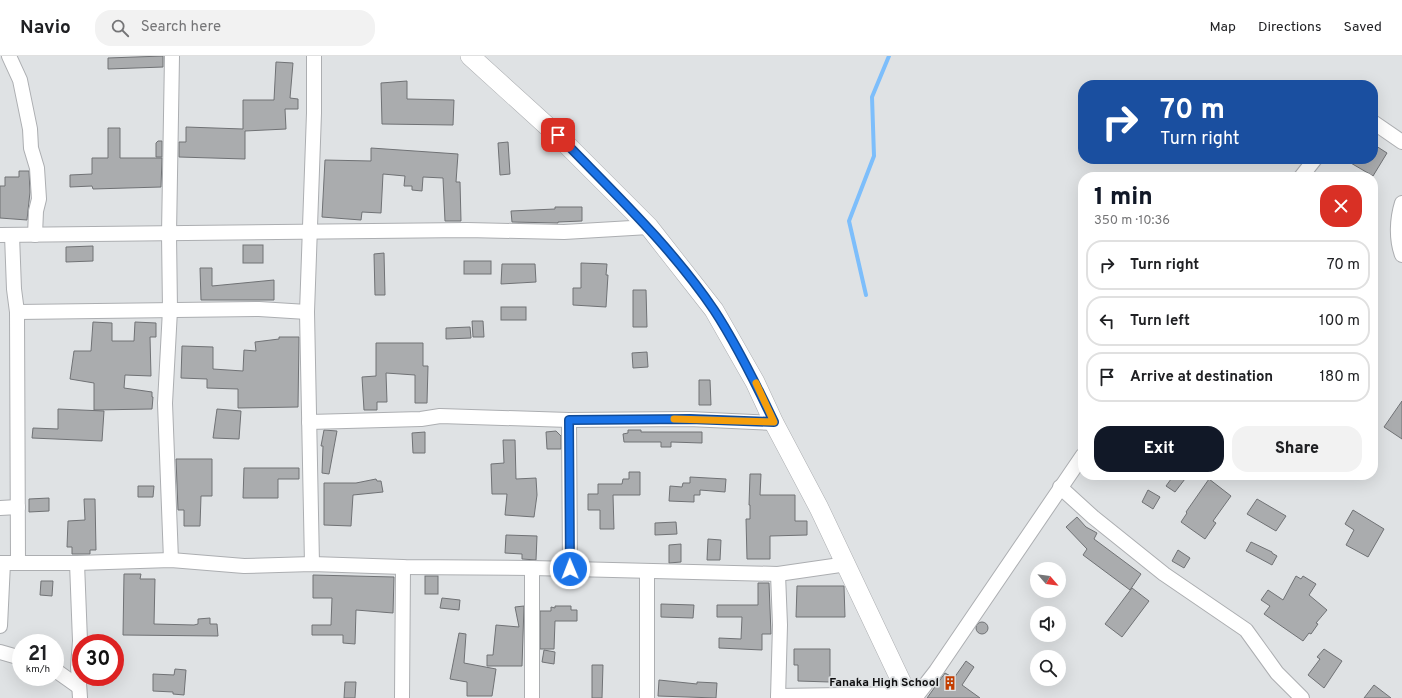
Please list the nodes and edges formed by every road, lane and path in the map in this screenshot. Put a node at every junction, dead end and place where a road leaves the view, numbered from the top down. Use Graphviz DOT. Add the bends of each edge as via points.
graph roads {
  1 [pos="9,56"];
  2 [pos="172,56"];
  3 [pos="314,56"];
  4 [pos="470,56"];
  5 [pos="1378,125"];
  6 [pos="1402,142"];
  7 [pos="1311,164"];
  8 [pos="1305,172"];
  9 [pos="1402,203"];
  10 [pos="649,227"];
  11 [pos="310,233"];
  12 [pos="169,234"];
  13 [pos="6,235"];
  14 [pos="35,235"];
  15 [pos="1402,255"];
  16 [pos="170,310"];
  17 [pos="17,312"];
  18 [pos="307,312"];
  19 [pos="569,420"];
  20 [pos="310,422"];
  21 [pos="774,422"];
  22 [pos="1078,462"];
  23 [pos="1060,487"];
  24 [pos="18,507"];
  25 [pos="0,508"];
  26 [pos="171,560"];
  27 [pos="18,562"];
  28 [pos="1,563"];
  29 [pos="77,563"];
  30 [pos="312,564"];
  31 [pos="847,564"];
  32 [pos="403,567"];
  33 [pos="532,568"];
  34 [pos="570,569"];
  35 [pos="648,571"];
  36 [pos="778,574"];
  37 [pos="0,626"];
  38 [pos="0,652"];
  39 [pos="12,655"];
  40 [pos="64,678"];
  41 [pos="80,692"];
  42 [pos="778,697"];
  43 [pos="910,697"];
  44 [pos="402,698"];
  45 [pos="532,698"];
  46 [pos="647,698"];
  47 [pos="1302,698"];
  1 -- 14 [label="street" via="20,80 30,129 31,148 37,168 39,199"];
  2 -- 12 [label="street"];
  3 -- 11 [label="street"];
  4 -- 10 [label="main road" via="558,135"];
  5 -- 6 [label="street"];
  7 -- 8 [label="street"];
  9 -- 15 [label="street" via="1398,220"];
  10 -- 11 [label="street" via="564,232 466,230"];
  10 -- 21 [label="main road" via="714,310 755,382"];
  11 -- 12 [label="street"];
  11 -- 18 [label="street"];
  12 -- 14 [label="street"];
  12 -- 16 [label="street"];
  13 -- 14 [label="street"];
  13 -- 17 [label="street"];
  16 -- 17 [label="street"];
  16 -- 18 [label="street" via="259,309"];
  16 -- 26 [label="street" via="166,402"];
  17 -- 24 [label="street"];
  18 -- 20 [label="street"];
  19 -- 20 [label="street" via="440,416 421,419"];
  19 -- 21 [label="street" via="690,419"];
  19 -- 34 [label="street"];
  20 -- 30 [label="street"];
  21 -- 31 [label="main road"];
  22 -- 23 [label="street"];
  23 -- 43 [label="street" via="936,671"];
  23 -- 47 [label="street" via="1164,574 1246,630 1277,673"];
  24 -- 25 [label="street"];
  24 -- 27 [label="street"];
  26 -- 29 [label="street"];
  26 -- 30 [label="street" via="244,566"];
  27 -- 28 [label="street"];
  27 -- 29 [label="street"];
  28 -- 37 [label="street"];
  29 -- 41 [label="street"];
  30 -- 32 [label="street"];
  31 -- 36 [label="street"];
  31 -- 43 [label="main road"];
  32 -- 33 [label="street"];
  32 -- 44 [label="street"];
  33 -- 34 [label="street"];
  33 -- 45 [label="street"];
  34 -- 35 [label="street"];
  35 -- 36 [label="street"];
  35 -- 46 [label="street"];
  36 -- 42 [label="street"];
  38 -- 39 [label="street"];
  40 -- 41 [label="street"];
  42 -- 43 [label="street"];
}
